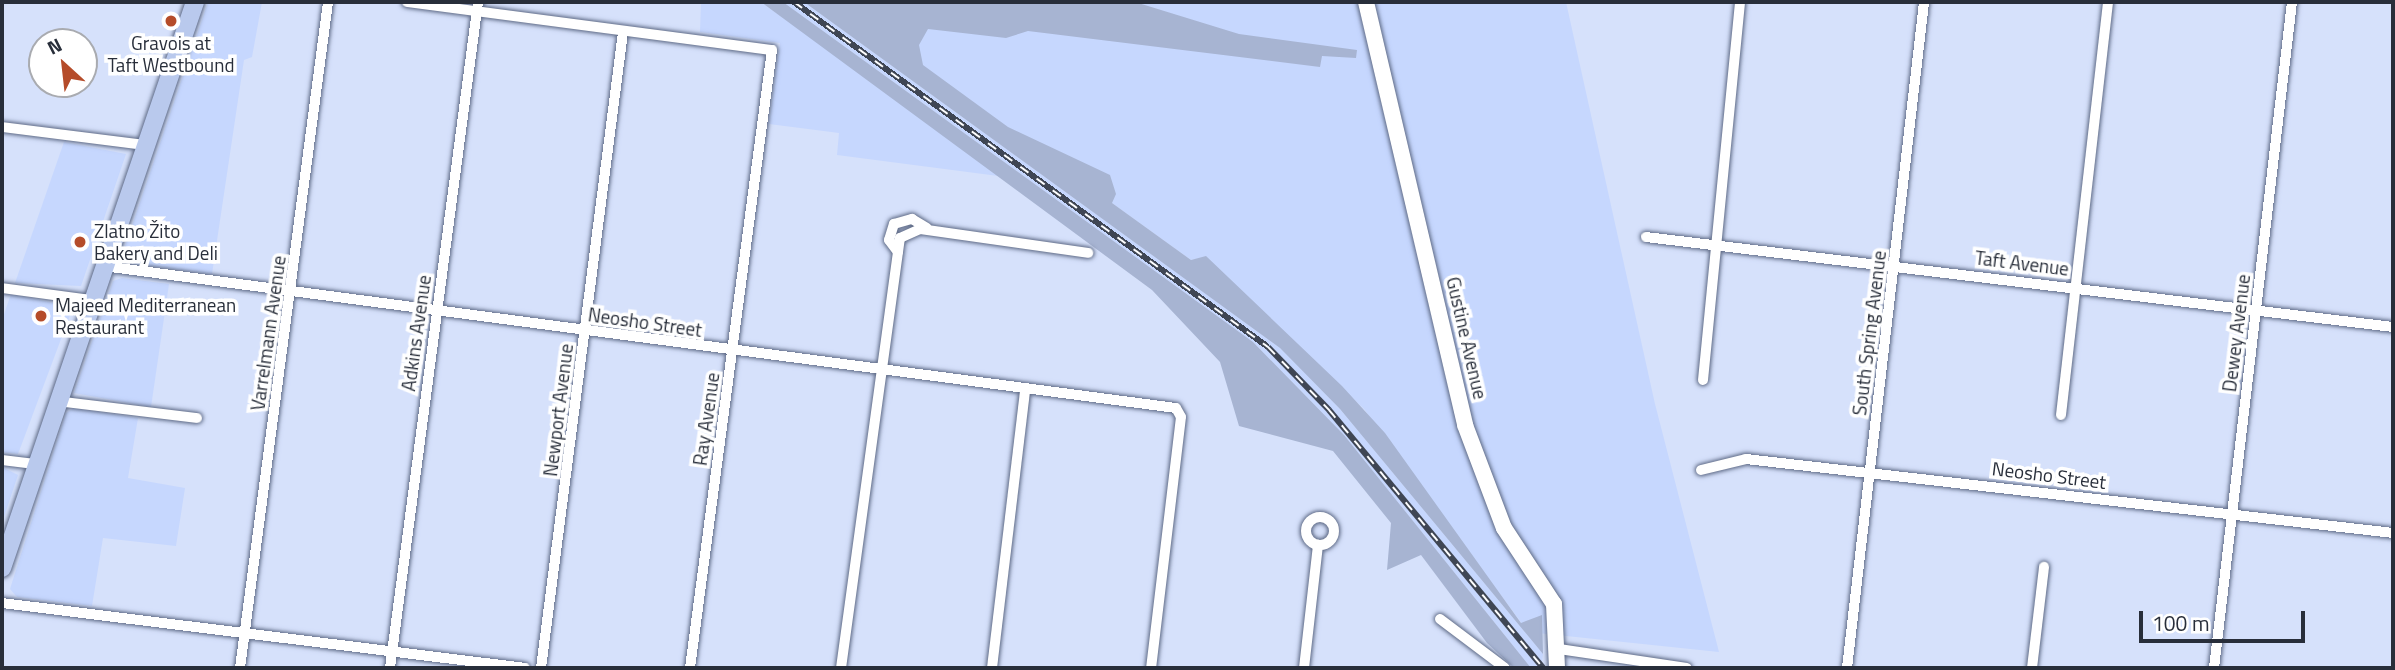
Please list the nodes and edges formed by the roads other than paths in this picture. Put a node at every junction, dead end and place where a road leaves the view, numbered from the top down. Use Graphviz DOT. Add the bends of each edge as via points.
graph roads {
  1 [pos="195,2"];
  2 [pos="328,2"];
  3 [pos="407,2"];
  4 [pos="1366,2"];
  5 [pos="1741,2"];
  6 [pos="1924,2"];
  7 [pos="2108,2"];
  8 [pos="2292,2"];
  9 [pos="477,6"];
  10 [pos="623,32"];
  11 [pos="2,127"];
  12 [pos="144,145"];
  13 [pos="1646,237"];
  14 [pos="1717,244"];
  15 [pos="1088,253"];
  16 [pos="103,266"];
  17 [pos="1895,266"];
  18 [pos="2,288"];
  19 [pos="2077,288"];
  20 [pos="292,292"];
  21 [pos="91,300"];
  22 [pos="436,310"];
  23 [pos="2256,310"];
  24 [pos="2393,327"];
  25 [pos="586,331"];
  26 [pos="733,351"];
  27 [pos="880,372"];
  28 [pos="1703,380"];
  29 [pos="1024,390"];
  30 [pos="56,401"];
  31 [pos="2061,415"];
  32 [pos="197,418"];
  33 [pos="2,460"];
  34 [pos="35,464"];
  35 [pos="1701,470"];
  36 [pos="1870,472"];
  37 [pos="2232,515"];
  38 [pos="2393,533"];
  39 [pos="1318,545"];
  40 [pos="2044,566"];
  41 [pos="2,568"];
  42 [pos="2,603"];
  43 [pos="1440,619"];
  44 [pos="244,635"];
  45 [pos="1559,649"];
  46 [pos="392,652"];
  47 [pos="240,668"];
  48 [pos="390,668"];
  49 [pos="525,668"];
  50 [pos="541,668"];
  51 [pos="690,668"];
  52 [pos="841,668"];
  53 [pos="992,668"];
  54 [pos="1151,668"];
  55 [pos="1304,668"];
  56 [pos="1505,668"];
  57 [pos="1557,668"];
  58 [pos="1687,668"];
  59 [pos="1847,668"];
  60 [pos="2032,668"];
  61 [pos="2214,668"];
  1 -- 12 [label="main road"];
  2 -- 20 [label="street, Varrelmann Avenue"];
  3 -- 9 [label="street"];
  4 -- 45 [label="street, Gustine Avenue" via="1465,425 1504,528 1554,604"];
  5 -- 14 [label="street"];
  6 -- 17 [label="street, South Spring Avenue"];
  7 -- 19 [label="street"];
  8 -- 23 [label="street, Dewey Avenue"];
  9 -- 10 [label="street"];
  9 -- 22 [label="street, Adkins Avenue"];
  10 -- 25 [label="street, Newport Avenue"];
  10 -- 26 [label="street, Ray Avenue" via="772,50"];
  11 -- 12 [label="street"];
  12 -- 16 [label="main road"];
  13 -- 14 [label="street, Taft Avenue"];
  14 -- 17 [label="street, Taft Avenue"];
  14 -- 28 [label="street"];
  15 -- 27 [label="street" via="927,230 903,235"];
  16 -- 20 [label="street, Neosho Street"];
  16 -- 21 [label="main road"];
  17 -- 19 [label="street, Taft Avenue"];
  17 -- 36 [label="street, South Spring Avenue"];
  18 -- 21 [label="street"];
  19 -- 23 [label="street, Taft Avenue"];
  19 -- 31 [label="street"];
  20 -- 22 [label="street, Neosho Street"];
  20 -- 44 [label="street, Varrelmann Avenue"];
  21 -- 30 [label="main road"];
  22 -- 25 [label="street, Neosho Street"];
  22 -- 46 [label="street, Adkins Avenue"];
  23 -- 24 [label="street, Taft Avenue"];
  23 -- 37 [label="street, Dewey Avenue"];
  25 -- 26 [label="street, Neosho Street"];
  25 -- 50 [label="street, Newport Avenue"];
  26 -- 27 [label="street, Neosho Street"];
  26 -- 51 [label="street, Ray Avenue"];
  27 -- 29 [label="street, Neosho Street"];
  27 -- 52 [label="street"];
  29 -- 53 [label="street"];
  29 -- 54 [label="street, Neosho Street" via="1181,413"];
  30 -- 32 [label="street"];
  30 -- 34 [label="main road"];
  33 -- 34 [label="street"];
  34 -- 41 [label="main road"];
  35 -- 36 [label="street, Neosho Street" via="1746,458"];
  36 -- 37 [label="street, Neosho Street"];
  36 -- 59 [label="street, South Spring Avenue"];
  37 -- 38 [label="street, Neosho Street"];
  37 -- 61 [label="street, Dewey Avenue"];
  39 -- 55 [label="street"];
  40 -- 60 [label="street"];
  42 -- 44 [label="street"];
  43 -- 56 [label="street"];
  44 -- 46 [label="street"];
  44 -- 47 [label="street, Varrelmann Avenue"];
  45 -- 57 [label="street, Gustine Avenue"];
  45 -- 58 [label="street"];
  46 -- 48 [label="street, Adkins Avenue"];
  46 -- 49 [label="street"];
}
